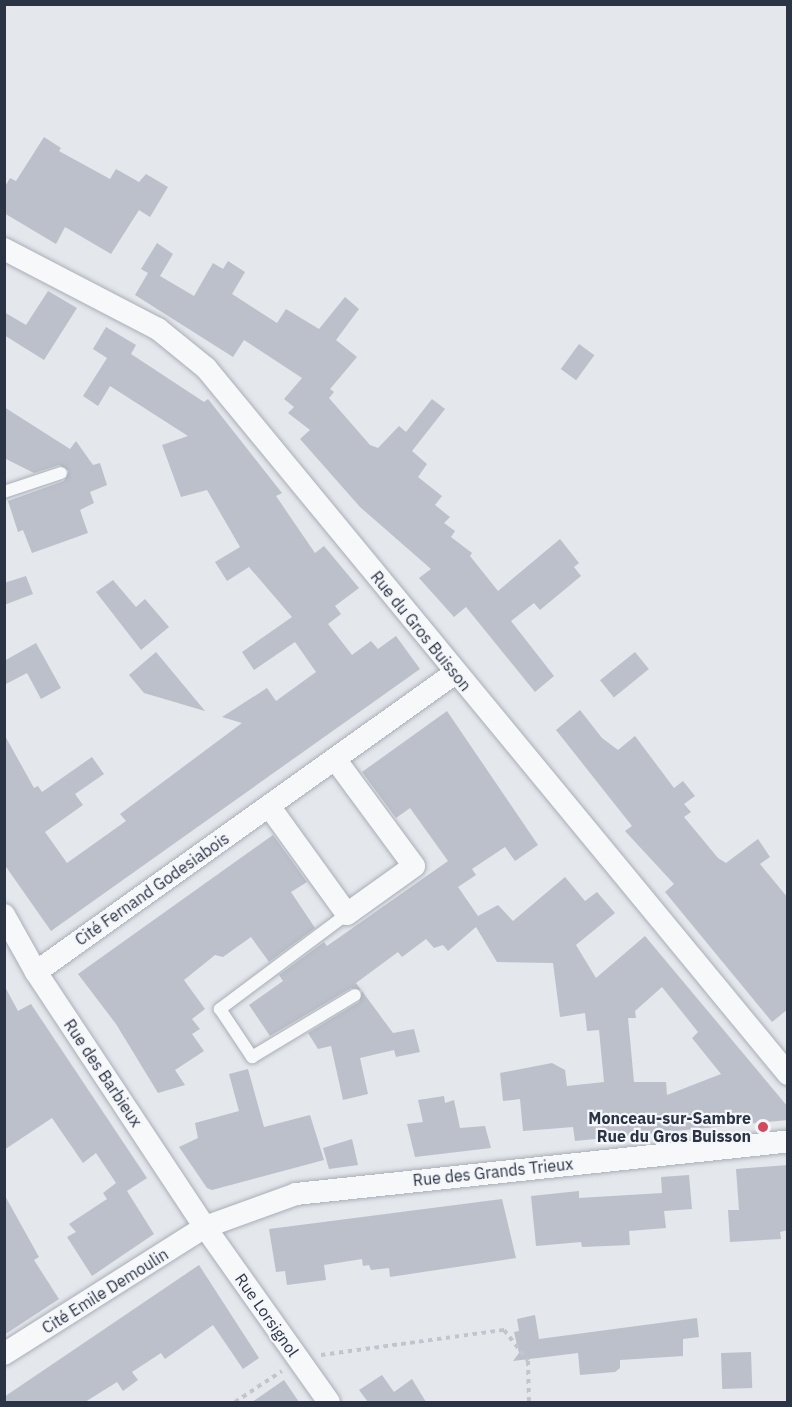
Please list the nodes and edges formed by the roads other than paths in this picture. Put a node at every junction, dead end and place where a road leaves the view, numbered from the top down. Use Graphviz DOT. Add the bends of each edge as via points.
graph roads {
  1 [pos="4,249"];
  2 [pos="61,473"];
  3 [pos="4,492"];
  4 [pos="455,674"];
  5 [pos="335,759"];
  6 [pos="269,806"];
  7 [pos="4,915"];
  8 [pos="347,915"];
  9 [pos="36,972"];
  10 [pos="354,995"];
  11 [pos="788,1074"];
  12 [pos="788,1141"];
  13 [pos="205,1227"];
  14 [pos="4,1354"];
  15 [pos="329,1402"];
  1 -- 4 [label="street, Rue du Gros Buisson" via="158,329 206,368"];
  2 -- 3 [label="lane"];
  4 -- 5 [label="street, Cité Fernand Godesiabois"];
  4 -- 11 [label="street, Rue du Gros Buisson"];
  5 -- 6 [label="street, Cité Fernand Godesiabois"];
  5 -- 8 [label="street" via="414,866"];
  6 -- 8 [label="street"];
  6 -- 9 [label="street, Cité Fernand Godesiabois"];
  7 -- 9 [label="street, Rue des Barbieux"];
  8 -- 10 [label="lane" via="220,1009 252,1057"];
  9 -- 13 [label="street, Rue des Barbieux"];
  12 -- 13 [label="street, Rue des Grands Trieux" via="296,1194"];
  13 -- 14 [label="street, Cité Emile Demoulin"];
  13 -- 15 [label="street, Rue Lorsignol"];
}
